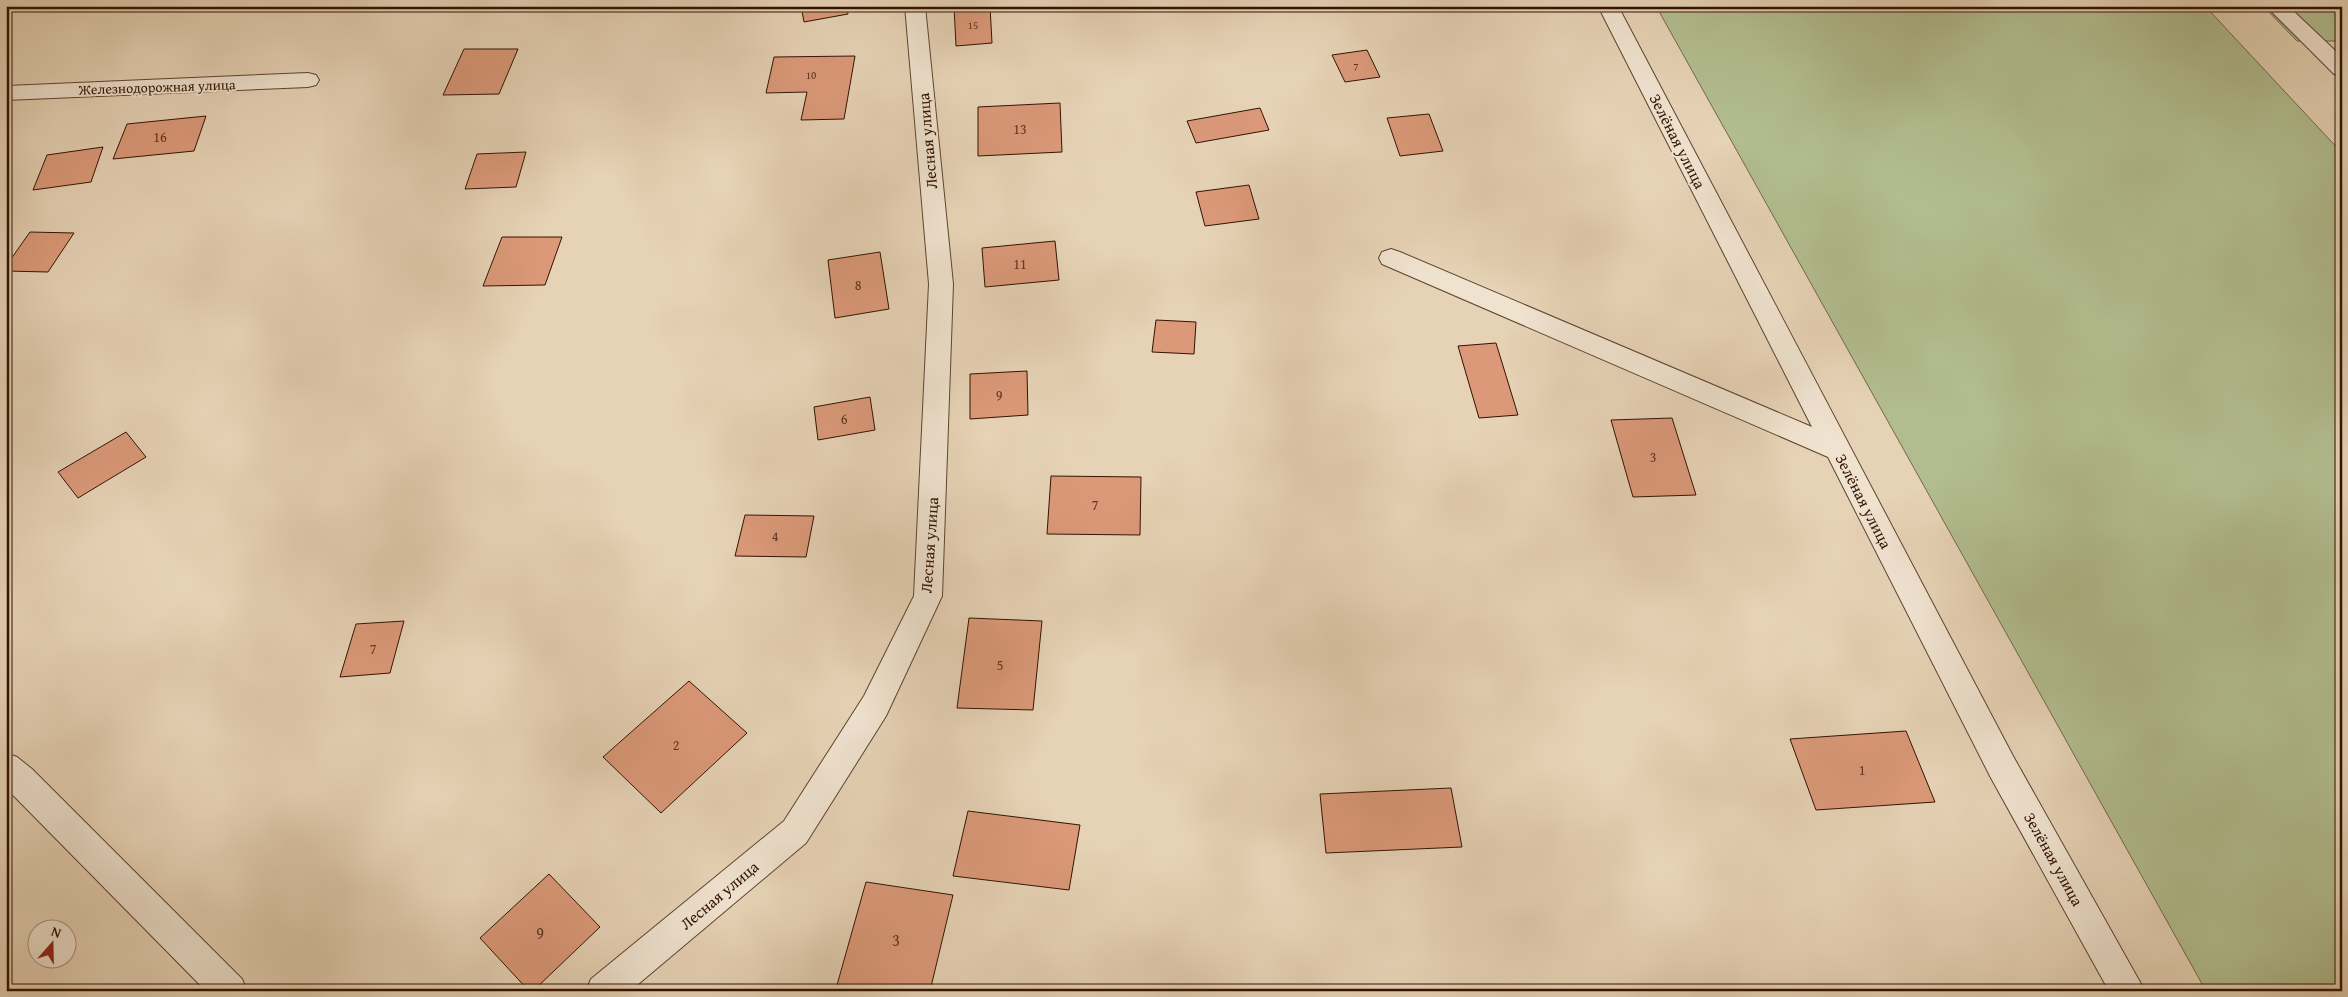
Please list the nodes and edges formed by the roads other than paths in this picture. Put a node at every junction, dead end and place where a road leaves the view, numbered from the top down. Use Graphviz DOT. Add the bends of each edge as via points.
graph roads {
  1 [pos="915,6"];
  2 [pos="1608,6"];
  3 [pos="2276,6"];
  4 [pos="2342,69"];
  5 [pos="308,80"];
  6 [pos="6,93"];
  7 [pos="1391,258"];
  8 [pos="1838,450"];
  9 [pos="6,768"];
  10 [pos="230,991"];
  11 [pos="603,991"];
  12 [pos="2128,991"];
  1 -- 11 [label="street, Лесная улица" via="941,284 928,596 875,706 795,832"];
  2 -- 8 [label="street, Зелёная улица"];
  3 -- 4 [label="street"];
  5 -- 6 [label="street, Железнодорожная улица"];
  7 -- 8 [label="street"];
  8 -- 12 [label="street, Зелёная улица" via="2002,767"];
  9 -- 10 [label="street" via="22,780"];
}
